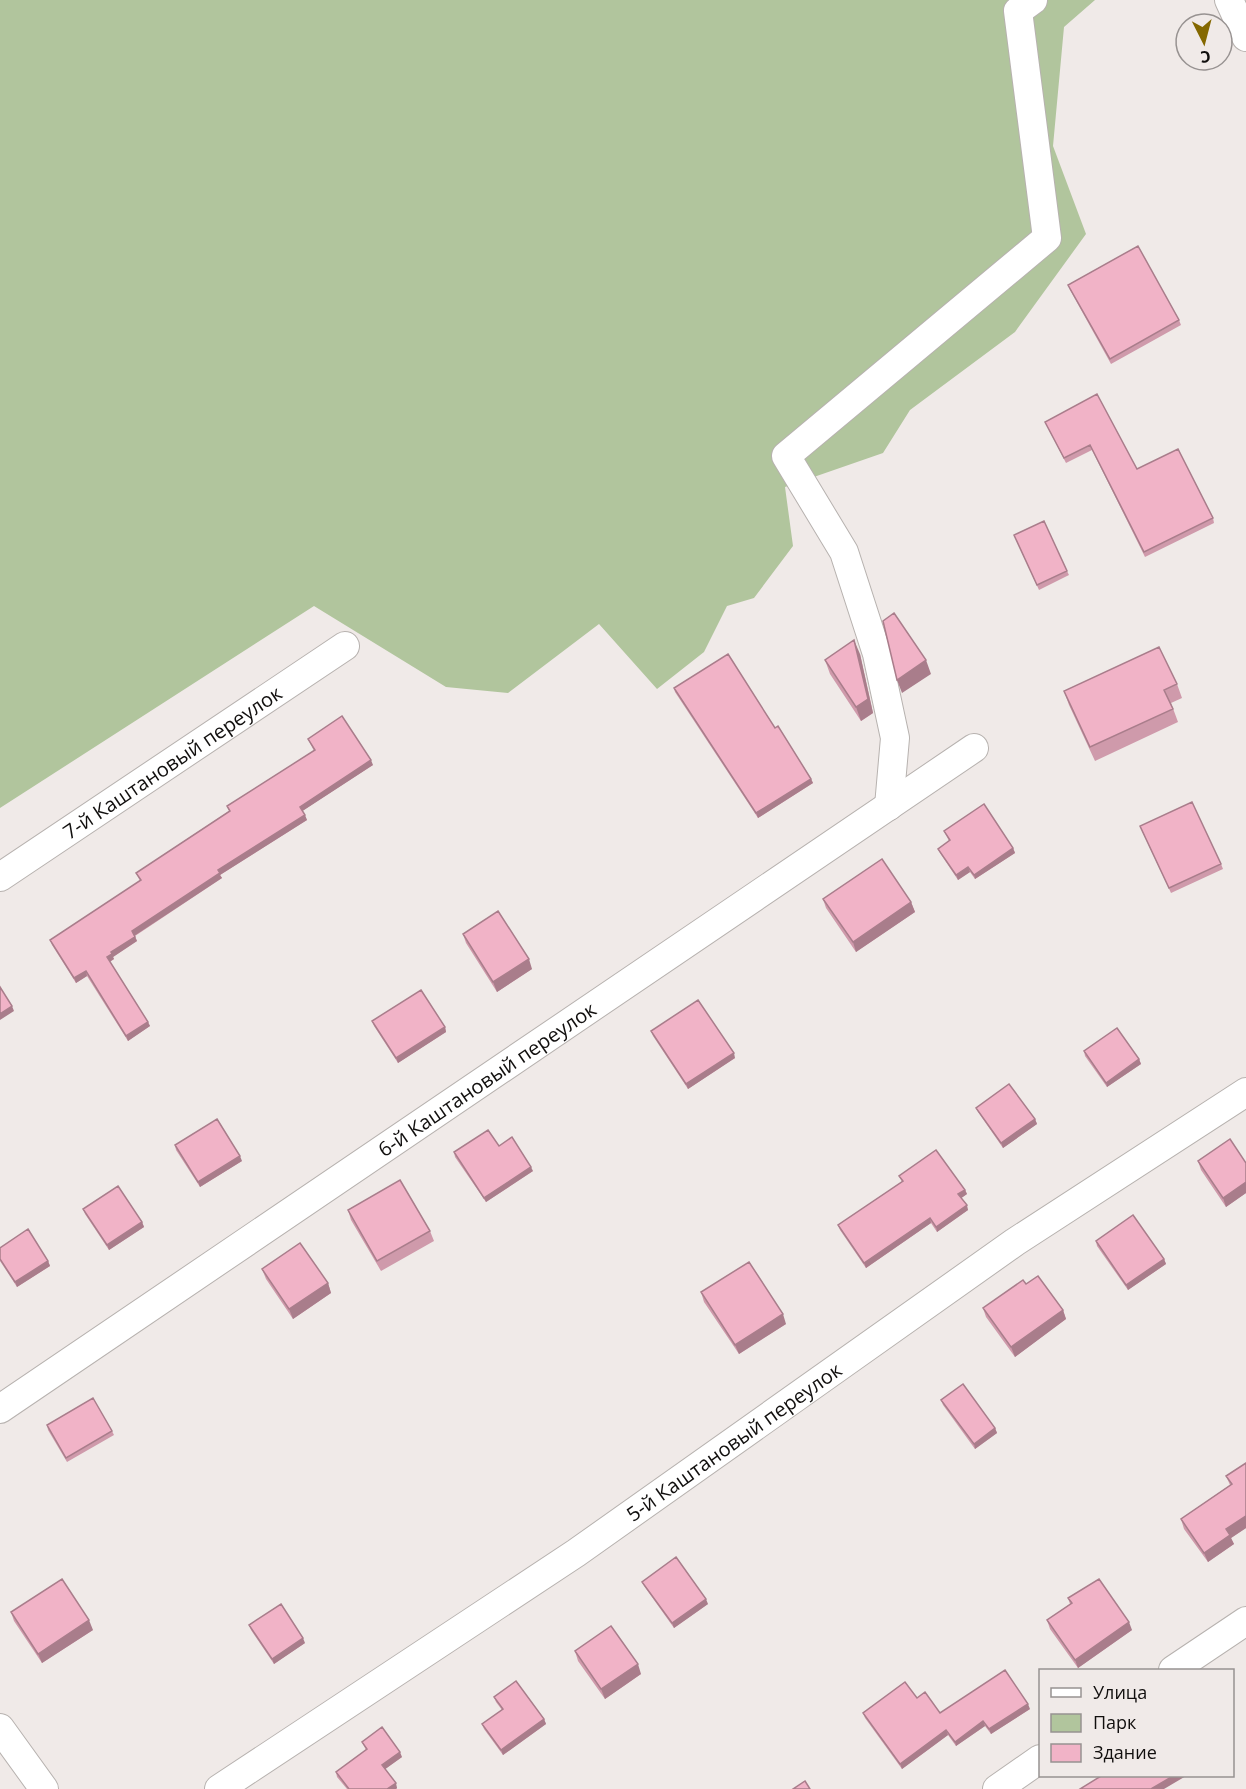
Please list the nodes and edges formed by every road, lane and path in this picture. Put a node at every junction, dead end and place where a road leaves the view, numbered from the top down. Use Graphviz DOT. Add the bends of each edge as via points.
graph roads {
  1 [pos="1033,0"];
  2 [pos="1229,0"];
  3 [pos="1246,37"];
  4 [pos="345,646"];
  5 [pos="974,748"];
  6 [pos="889,806"];
  7 [pos="0,877"];
  8 [pos="1246,1092"];
  9 [pos="0,1408"];
  10 [pos="1246,1621"];
  11 [pos="1176,1669"];
  12 [pos="0,1728"];
  13 [pos="1039,1761"];
  14 [pos="45,1789"];
  15 [pos="219,1789"];
  16 [pos="997,1789"];
  1 -- 6 [label="street" via="1018,11 1047,238 786,456 844,552 877,654 895,738"];
  2 -- 3 [label="street"];
  4 -- 7 [label="street, 7-й Каштановый переулок"];
  5 -- 6 [label="street, 6-й Каштановый переулок"];
  6 -- 9 [label="street, 6-й Каштановый переулок"];
  8 -- 15 [label="street, 5-й Каштановый переулок" via="1015,1242 576,1553"];
  10 -- 11 [label="street"];
  12 -- 14 [label="street"];
  13 -- 16 [label="street"];
}
